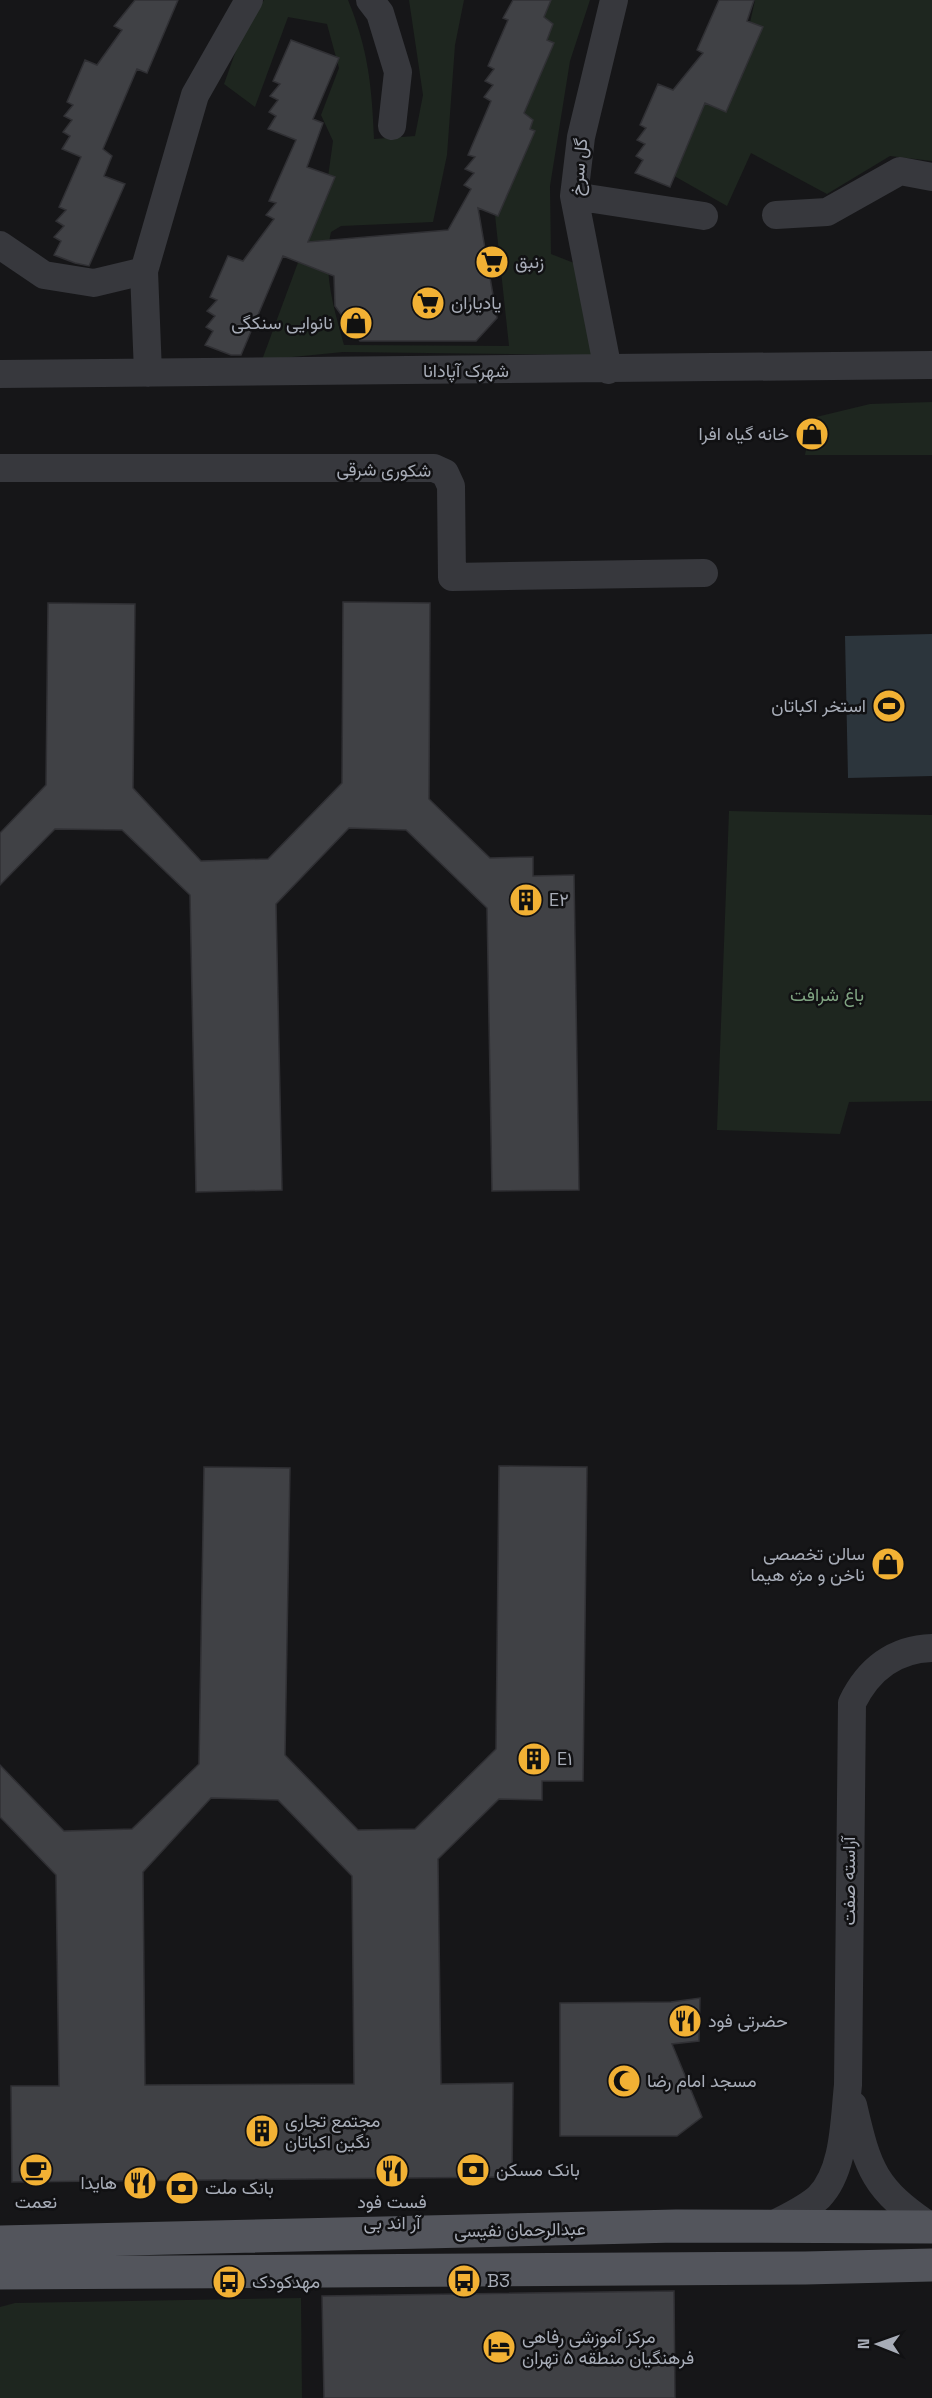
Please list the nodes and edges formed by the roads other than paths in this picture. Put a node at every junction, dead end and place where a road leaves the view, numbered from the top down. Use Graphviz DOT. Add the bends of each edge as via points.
graph roads {
  1 [pos="249,0"];
  2 [pos="370,0"];
  3 [pos="614,0"];
  4 [pos="392,126"];
  5 [pos="932,177"];
  6 [pos="574,196"];
  7 [pos="776,215"];
  8 [pos="704,216"];
  9 [pos="0,245"];
  10 [pos="144,271"];
  11 [pos="932,365"];
  12 [pos="608,370"];
  13 [pos="148,373"];
  14 [pos="0,374"];
  15 [pos="0,468"];
  16 [pos="704,573"];
  17 [pos="932,1648"];
  18 [pos="848,2085"];
  19 [pos="932,2227"];
  20 [pos="767,2228"];
  21 [pos="5,2239"];
  22 [pos="932,2265"];
  23 [pos="0,2273"];
  1 -- 10 [label="street" via="195,96"];
  2 -- 4 [label="street" via="380,13 398,72"];
  3 -- 6 [label="street, گل سرخ" via="580,137"];
  5 -- 7 [label="street" via="900,171 827,212"];
  6 -- 8 [label="street"];
  6 -- 12 [label="street, گل سرخ"];
  9 -- 10 [label="street" via="44,275 94,283"];
  10 -- 13 [label="street"];
  11 -- 12 [label="street, شهرک آپادانا"];
  12 -- 13 [label="street, شهرک آپادانا"];
  13 -- 14 [label="street, شهرک آپادانا"];
  15 -- 16 [label="street, شکوری شرقی" via="434,468 446,473 451,486 452,578"];
  17 -- 18 [label="street, آراسته صفت" via="919,1648 887,1660 864,1680 852,1703"];
  18 -- 19 [label="street, آراسته صفت" via="862,2144 876,2176 888,2195"];
  18 -- 20 [label="street, آراسته صفت" via="841,2146 830,2181 818,2197"];
  19 -- 20 [label="main road, عبدالرحمان نفیسی"];
  20 -- 21 [label="main road, عبدالرحمان نفیسی" via="676,2226"];
  22 -- 23 [label="main road"];
}
